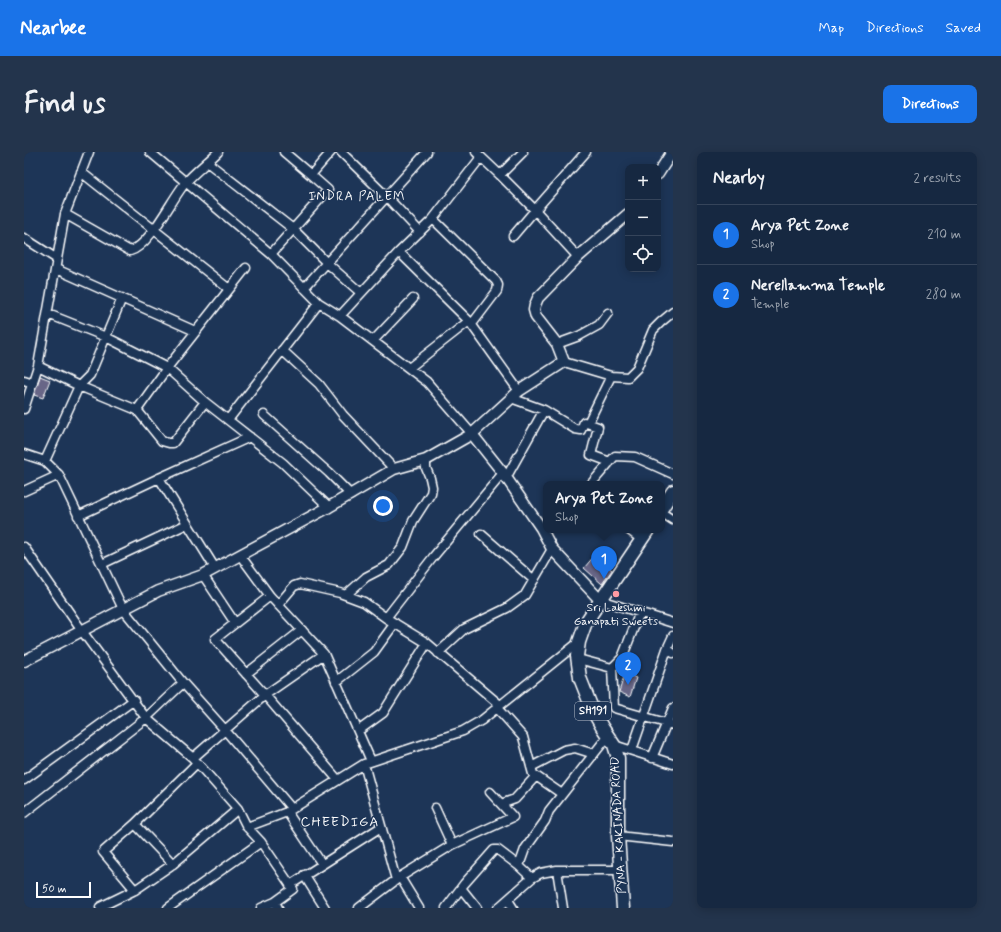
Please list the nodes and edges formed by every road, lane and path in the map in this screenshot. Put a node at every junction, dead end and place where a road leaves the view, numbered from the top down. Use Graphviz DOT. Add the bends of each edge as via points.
graph roads {
  1 [pos="150,152"];
  2 [pos="218,152"];
  3 [pos="284,152"];
  4 [pos="331,152"];
  5 [pos="341,152"];
  6 [pos="427,152"];
  7 [pos="523,152"];
  8 [pos="586,152"];
  9 [pos="672,152"];
  10 [pos="87,153"];
  11 [pos="479,155"];
  12 [pos="207,162"];
  13 [pos="661,169"];
  14 [pos="81,172"];
  15 [pos="311,175"];
  16 [pos="500,175"];
  17 [pos="186,182"];
  18 [pos="387,197"];
  19 [pos="535,210"];
  20 [pos="65,214"];
  21 [pos="625,217"];
  22 [pos="433,220"];
  23 [pos="293,229"];
  24 [pos="153,230"];
  25 [pos="420,232"];
  26 [pos="513,236"];
  27 [pos="24,238"];
  28 [pos="399,252"];
  29 [pos="271,254"];
  30 [pos="578,257"];
  31 [pos="57,259"];
  32 [pos="327,263"];
  33 [pos="56,268"];
  34 [pos="246,268"];
  35 [pos="304,288"];
  36 [pos="229,289"];
  37 [pos="361,293"];
  38 [pos="122,298"];
  39 [pos="413,299"];
  40 [pos="319,304"];
  41 [pos="673,312"];
  42 [pos="608,313"];
  43 [pos="48,314"];
  44 [pos="340,316"];
  45 [pos="471,322"];
  46 [pos="195,331"];
  47 [pos="106,337"];
  48 [pos="373,341"];
  49 [pos="557,344"];
  50 [pos="282,350"];
  51 [pos="564,362"];
  52 [pos="38,366"];
  53 [pos="167,368"];
  54 [pos="409,368"];
  55 [pos="611,376"];
  56 [pos="24,380"];
  57 [pos="33,383"];
  58 [pos="79,386"];
  59 [pos="515,395"];
  60 [pos="205,402"];
  61 [pos="24,409"];
  62 [pos="137,410"];
  63 [pos="544,410"];
  64 [pos="264,415"];
  65 [pos="228,420"];
  66 [pos="588,423"];
  67 [pos="472,434"];
  68 [pos="250,437"];
  69 [pos="24,454"];
  70 [pos="426,460"];
  71 [pos="45,461"];
  72 [pos="610,462"];
  73 [pos="394,468"];
  74 [pos="673,474"];
  75 [pos="59,475"];
  76 [pos="504,475"];
  77 [pos="159,478"];
  78 [pos="594,481"];
  79 [pos="24,491"];
  80 [pos="673,491"];
  81 [pos="351,494"];
  82 [pos="665,503"];
  83 [pos="329,507"];
  84 [pos="78,516"];
  85 [pos="188,524"];
  86 [pos="543,525"];
  87 [pos="546,533"];
  88 [pos="481,534"];
  89 [pos="644,535"];
  90 [pos="24,547"];
  91 [pos="552,549"];
  92 [pos="240,555"];
  93 [pos="32,558"];
  94 [pos="24,563"];
  95 [pos="102,564"];
  96 [pos="215,568"];
  97 [pos="203,575"];
  98 [pos="534,580"];
  99 [pos="346,595"];
  100 [pos="270,596"];
  101 [pos="600,600"];
  102 [pos="278,605"];
  103 [pos="124,609"];
  104 [pos="640,612"];
  105 [pos="386,618"];
  106 [pos="235,623"];
  107 [pos="395,623"];
  108 [pos="673,623"];
  109 [pos="302,630"];
  110 [pos="82,631"];
  111 [pos="673,636"];
  112 [pos="579,642"];
  113 [pos="427,643"];
  114 [pos="670,651"];
  115 [pos="438,653"];
  116 [pos="324,654"];
  117 [pos="578,659"];
  118 [pos="24,661"];
  119 [pos="612,668"];
  120 [pos="246,674"];
  121 [pos="336,682"];
  122 [pos="183,683"];
  123 [pos="265,695"];
  124 [pos="134,700"];
  125 [pos="498,707"];
  126 [pos="673,708"];
  127 [pos="643,716"];
  128 [pos="146,718"];
  129 [pos="670,724"];
  130 [pos="225,730"];
  131 [pos="358,731"];
  132 [pos="611,741"];
  133 [pos="632,750"];
  134 [pos="594,754"];
  135 [pos="652,758"];
  136 [pos="194,761"];
  137 [pos="368,763"];
  138 [pos="673,764"];
  139 [pos="531,767"];
  140 [pos="536,776"];
  141 [pos="24,780"];
  142 [pos="338,780"];
  143 [pos="490,792"];
  144 [pos="562,794"];
  145 [pos="501,804"];
  146 [pos="435,808"];
  147 [pos="238,809"];
  148 [pos="290,811"];
  149 [pos="24,813"];
  150 [pos="135,824"];
  151 [pos="247,827"];
  152 [pos="382,827"];
  153 [pos="618,836"];
  154 [pos="261,842"];
  155 [pos="673,842"];
  156 [pos="452,845"];
  157 [pos="173,864"];
  158 [pos="322,864"];
  159 [pos="519,866"];
  160 [pos="558,870"];
  161 [pos="620,870"];
  162 [pos="304,875"];
  163 [pos="532,878"];
  164 [pos="398,879"];
  165 [pos="290,885"];
  166 [pos="460,888"];
  167 [pos="135,890"];
  168 [pos="508,900"];
  169 [pos="277,905"];
  170 [pos="100,907"];
  171 [pos="168,908"];
  172 [pos="261,908"];
  173 [pos="325,908"];
  174 [pos="359,908"];
  175 [pos="419,908"];
  176 [pos="446,908"];
  177 [pos="477,908"];
  178 [pos="498,908"];
  179 [pos="513,908"];
  180 [pos="563,908"];
  181 [pos="623,908"];
  1 -- 17 [label="street"];
  2 -- 12 [label="street"];
  3 -- 15 [label="street"];
  4 -- 15 [label="street"];
  5 -- 18 [label="street"];
  6 -- 18 [label="street"];
  7 -- 16 [label="street"];
  8 -- 19 [label="street"];
  9 -- 13 [label="street"];
  10 -- 14 [label="street"];
  11 -- 16 [label="street"];
  11 -- 22 [label="street"];
  12 -- 17 [label="street"];
  12 -- 23 [label="street"];
  14 -- 20 [label="street"];
  14 -- 24 [label="street"];
  15 -- 23 [label="street" via="328,190"];
  16 -- 19 [label="street"];
  17 -- 24 [label="street"];
  17 -- 29 [label="street"];
  18 -- 25 [label="street"];
  18 -- 32 [label="street"];
  19 -- 26 [label="street"];
  19 -- 30 [label="street"];
  20 -- 24 [label="street" via="130,251 139,247"];
  20 -- 31 [label="street"];
  21 -- 30 [label="street"];
  22 -- 25 [label="street"];
  22 -- 45 [label="street" via="498,285 497,291"];
  23 -- 29 [label="street"];
  23 -- 32 [label="street"];
  24 -- 36 [label="street"];
  25 -- 28 [label="street"];
  27 -- 31 [label="street"];
  28 -- 37 [label="street"];
  28 -- 45 [label="street"];
  29 -- 35 [label="street"];
  30 -- 49 [label="street" via="538,298 535,305 536,317"];
  31 -- 33 [label="street"];
  32 -- 35 [label="street"];
  32 -- 37 [label="street"];
  33 -- 38 [label="street"];
  33 -- 43 [label="street"];
  34 -- 36 [label="street"];
  35 -- 40 [label="street"];
  36 -- 46 [label="street"];
  37 -- 44 [label="street"];
  38 -- 46 [label="street"];
  38 -- 47 [label="street"];
  39 -- 48 [label="street"];
  40 -- 44 [label="street"];
  40 -- 50 [label="street"];
  41 -- 55 [label="street" via="653,330 637,368 628,377"];
  42 -- 49 [label="street" via="595,328"];
  43 -- 47 [label="street"];
  43 -- 52 [label="street"];
  44 -- 48 [label="street"];
  45 -- 54 [label="street"];
  45 -- 59 [label="street"];
  46 -- 53 [label="street"];
  47 -- 53 [label="street"];
  47 -- 58 [label="street" via="90,375"];
  48 -- 54 [label="street"];
  49 -- 51 [label="street"];
  50 -- 65 [label="street"];
  50 -- 73 [label="street" via="319,384 342,415"];
  51 -- 55 [label="street"];
  51 -- 59 [label="street"];
  52 -- 57 [label="street"];
  52 -- 58 [label="street"];
  53 -- 60 [label="street"];
  53 -- 62 [label="street"];
  54 -- 67 [label="street" via="427,382"];
  55 -- 66 [label="street"];
  56 -- 57 [label="street"];
  57 -- 61 [label="street"];
  58 -- 62 [label="street"];
  58 -- 71 [label="street"];
  59 -- 63 [label="street"];
  59 -- 67 [label="street"];
  60 -- 62 [label="street" via="173,443 162,441"];
  60 -- 65 [label="street"];
  63 -- 66 [label="street" via="575,429 581,430 584,422"];
  63 -- 76 [label="street"];
  64 -- 81 [label="street"];
  65 -- 68 [label="street"];
  66 -- 72 [label="street" via="598,426 591,454"];
  67 -- 70 [label="street"];
  67 -- 76 [label="street"];
  68 -- 77 [label="street"];
  68 -- 83 [label="street" via="283,463"];
  69 -- 71 [label="street"];
  70 -- 73 [label="street"];
  70 -- 99 [label="street" via="432,487 413,521 403,547 389,565 366,578"];
  71 -- 75 [label="street"];
  72 -- 74 [label="street" via="615,456 635,457"];
  72 -- 78 [label="street"];
  73 -- 81 [label="street"];
  75 -- 79 [label="street"];
  75 -- 84 [label="street"];
  76 -- 86 [label="street"];
  76 -- 105 [label="street" via="434,556"];
  77 -- 84 [label="street"];
  77 -- 85 [label="street"];
  80 -- 82 [label="main road"];
  81 -- 83 [label="street"];
  83 -- 92 [label="street"];
  84 -- 95 [label="street"];
  85 -- 95 [label="street"];
  85 -- 96 [label="street"];
  87 -- 91 [label="street"];
  88 -- 98 [label="street"];
  89 -- 101 [label="main road, PYNA - KAKINADA ROAD / SH191"];
  90 -- 93 [label="street"];
  91 -- 98 [label="street"];
  91 -- 101 [label="street"];
  92 -- 96 [label="street"];
  92 -- 100 [label="street"];
  93 -- 94 [label="street"];
  93 -- 110 [label="street"];
  95 -- 103 [label="street"];
  96 -- 97 [label="street"];
  97 -- 103 [label="street" via="158,591"];
  97 -- 106 [label="street"];
  98 -- 115 [label="street" via="522,598 495,615 464,629"];
  99 -- 102 [label="street" via="300,584 294,586"];
  99 -- 105 [label="street" via="364,602"];
  100 -- 102 [label="street"];
  100 -- 106 [label="street"];
  101 -- 104 [label="street"];
  101 -- 112 [label="main road, PYNA - KAKINADA ROAD / SH191" via="586,622"];
  102 -- 109 [label="street"];
  103 -- 110 [label="street"];
  103 -- 122 [label="street"];
  104 -- 108 [label="street"];
  104 -- 119 [label="street" via="622,658"];
  105 -- 107 [label="street"];
  106 -- 120 [label="street" via="215,639"];
  107 -- 113 [label="street"];
  107 -- 121 [label="street" via="374,652"];
  109 -- 116 [label="street"];
  109 -- 120 [label="street"];
  110 -- 118 [label="street"];
  110 -- 124 [label="street"];
  111 -- 114 [label="street"];
  112 -- 117 [label="main road, PYNA - KAKINADA ROAD / SH191"];
  112 -- 125 [label="street"];
  113 -- 115 [label="street"];
  113 -- 131 [label="street" via="383,713"];
  114 -- 127 [label="street"];
  115 -- 125 [label="street"];
  116 -- 121 [label="street"];
  116 -- 123 [label="street"];
  117 -- 119 [label="street"];
  117 -- 132 [label="main road, PYNA - KAKINADA ROAD / SH191" via="580,678 594,711"];
  119 -- 127 [label="street" via="614,708"];
  120 -- 123 [label="street"];
  121 -- 131 [label="street"];
  122 -- 128 [label="street"];
  122 -- 130 [label="street"];
  123 -- 130 [label="street"];
  123 -- 142 [label="street"];
  124 -- 128 [label="street"];
  124 -- 141 [label="street"];
  125 -- 137 [label="street" via="463,731"];
  125 -- 139 [label="street" via="523,737"];
  126 -- 129 [label="street"];
  127 -- 129 [label="street"];
  127 -- 133 [label="street"];
  128 -- 136 [label="street"];
  128 -- 149 [label="street"];
  129 -- 135 [label="street"];
  130 -- 136 [label="street"];
  130 -- 148 [label="street"];
  131 -- 137 [label="street"];
  132 -- 133 [label="street"];
  132 -- 134 [label="street"];
  132 -- 153 [label="main road, PYNA - KAKINADA ROAD / SH191" via="618,758"];
  133 -- 135 [label="street"];
  134 -- 139 [label="street" via="575,748 564,750"];
  134 -- 144 [label="street"];
  135 -- 138 [label="street"];
  136 -- 147 [label="street"];
  136 -- 150 [label="street"];
  137 -- 142 [label="street"];
  137 -- 152 [label="street"];
  139 -- 140 [label="street"];
  140 -- 144 [label="street"];
  140 -- 145 [label="street" via="515,798"];
  142 -- 148 [label="street"];
  143 -- 145 [label="street"];
  144 -- 159 [label="street" via="525,849"];
  145 -- 156 [label="street" via="513,817"];
  146 -- 156 [label="street"];
  147 -- 151 [label="street"];
  147 -- 157 [label="street"];
  148 -- 151 [label="street"];
  148 -- 158 [label="street"];
  150 -- 157 [label="street"];
  150 -- 167 [label="street" via="103,852"];
  151 -- 154 [label="street"];
  152 -- 158 [label="street"];
  152 -- 164 [label="street"];
  153 -- 155 [label="street"];
  153 -- 161 [label="main road, PYNA - KAKINADA ROAD / SH191"];
  154 -- 165 [label="street"];
  154 -- 171 [label="street"];
  156 -- 164 [label="street"];
  157 -- 167 [label="street"];
  158 -- 162 [label="street"];
  159 -- 163 [label="street"];
  159 -- 166 [label="street" via="498,850 494,850"];
  160 -- 161 [label="street"];
  160 -- 163 [label="street" via="541,873"];
  160 -- 180 [label="street"];
  161 -- 181 [label="main road, PYNA - KAKINADA ROAD / SH191"];
  162 -- 165 [label="street"];
  162 -- 173 [label="street"];
  163 -- 168 [label="street"];
  164 -- 174 [label="street"];
  164 -- 175 [label="street"];
  165 -- 169 [label="street" via="292,889"];
  166 -- 176 [label="street"];
  166 -- 177 [label="street"];
  167 -- 170 [label="street"];
  168 -- 178 [label="street"];
  168 -- 179 [label="street"];
  169 -- 172 [label="street"];
}
